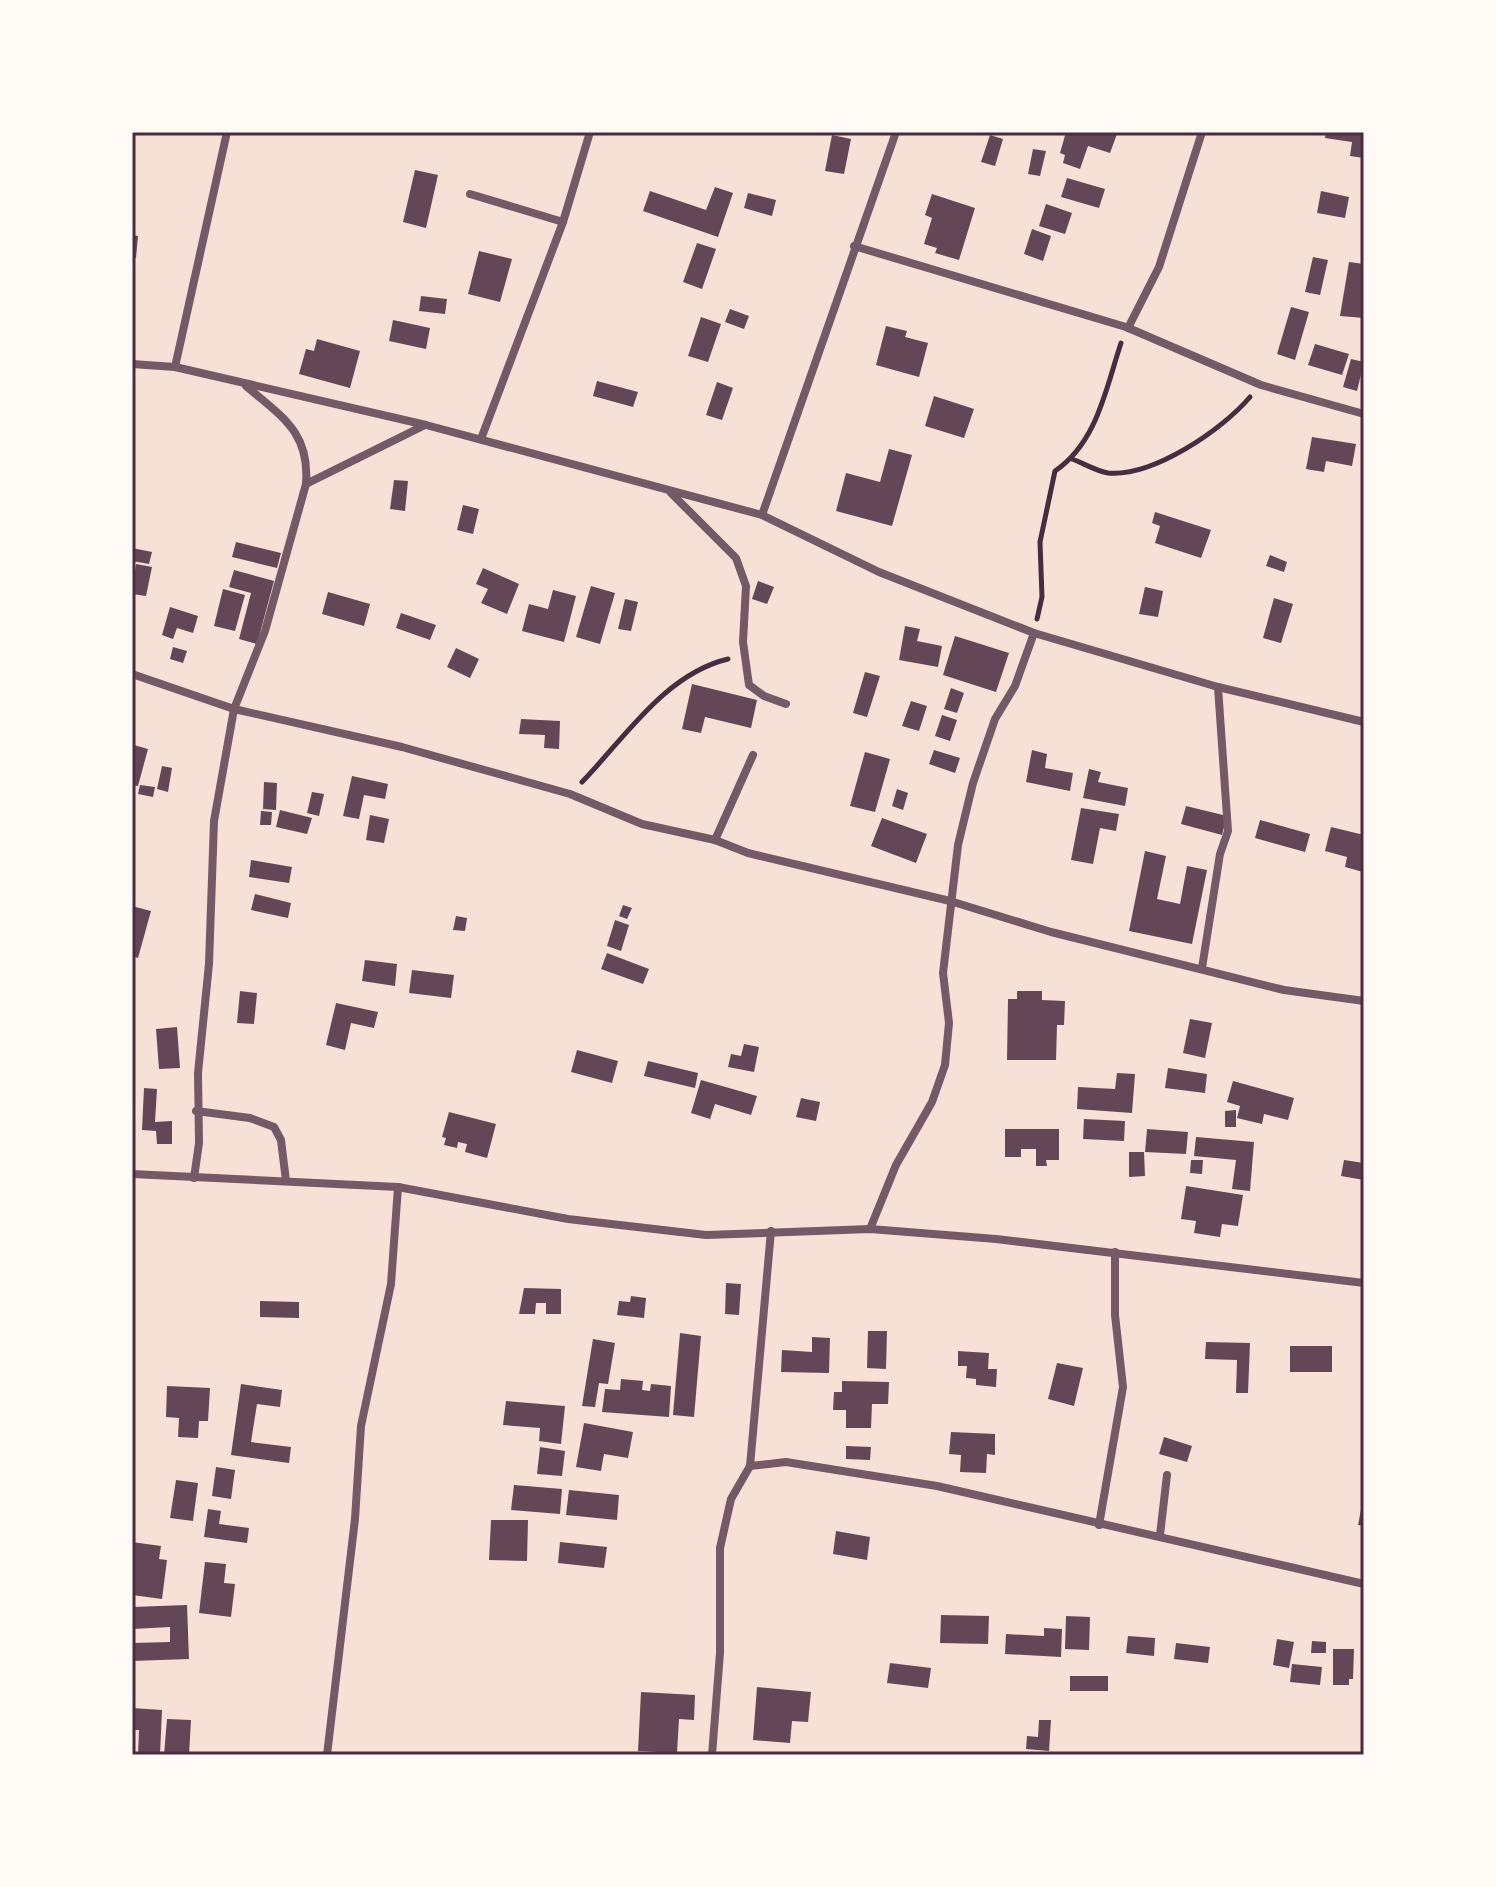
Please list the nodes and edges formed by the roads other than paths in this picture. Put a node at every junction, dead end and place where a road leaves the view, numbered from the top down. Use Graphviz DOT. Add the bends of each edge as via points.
graph roads {
  1 [pos="227,132"];
  2 [pos="590,132"];
  3 [pos="896,132"];
  4 [pos="1202,132"];
  5 [pos="470,194"];
  6 [pos="563,222"];
  7 [pos="854,246"];
  8 [pos="1127,327"];
  9 [pos="132,364"];
  10 [pos="175,367"];
  11 [pos="245,385"];
  12 [pos="1364,414"];
  13 [pos="426,425"];
  14 [pos="481,439"];
  15 [pos="306,484"];
  16 [pos="670,492"];
  17 [pos="762,515"];
  18 [pos="1034,633"];
  19 [pos="132,674"];
  20 [pos="1218,687"];
  21 [pos="786,704"];
  22 [pos="234,709"];
  23 [pos="1364,722"];
  24 [pos="753,755"];
  25 [pos="715,840"];
  26 [pos="950,901"];
  27 [pos="1202,968"];
  28 [pos="1364,1001"];
  29 [pos="196,1111"];
  30 [pos="132,1174"];
  31 [pos="194,1178"];
  32 [pos="286,1181"];
  33 [pos="398,1187"];
  34 [pos="870,1229"];
  35 [pos="771,1231"];
  36 [pos="1115,1252"];
  37 [pos="1364,1283"];
  38 [pos="750,1466"];
  39 [pos="1167,1475"];
  40 [pos="1099,1525"];
  41 [pos="1160,1535"];
  42 [pos="1364,1584"];
  43 [pos="327,1755"];
  44 [pos="712,1755"];
  45 [pos="721,1755"];
  1 -- 10 [label="street"];
  2 -- 6 [label="street"];
  3 -- 7 [label="street"];
  4 -- 8 [label="street" via="1159,267"];
  5 -- 6 [label="street"];
  6 -- 14 [label="street"];
  7 -- 8 [label="street"];
  7 -- 17 [label="street"];
  8 -- 12 [label="street" via="1261,385"];
  9 -- 10 [label="street"];
  10 -- 11 [label="street"];
  11 -- 13 [label="street"];
  11 -- 15 [label="street" via="291,425 303,443"];
  13 -- 14 [label="street"];
  13 -- 15 [label="street"];
  14 -- 16 [label="street"];
  15 -- 22 [label="street" via="265,631"];
  16 -- 17 [label="street"];
  16 -- 21 [label="street" via="736,558 746,586 749,685"];
  17 -- 18 [label="street" via="879,572"];
  18 -- 20 [label="street"];
  18 -- 26 [label="street" via="973,783"];
  19 -- 22 [label="street"];
  20 -- 23 [label="street"];
  20 -- 27 [label="street" via="1228,831"];
  22 -- 25 [label="street" via="402,747 570,794 642,824"];
  22 -- 29 [label="street" via="214,821"];
  24 -- 25 [label="street"];
  25 -- 26 [label="street" via="748,853"];
  26 -- 27 [label="street" via="1051,932"];
  26 -- 34 [label="street" via="943,973 949,1023 945,1065"];
  27 -- 28 [label="street" via="1284,990"];
  29 -- 31 [label="street"];
  29 -- 32 [label="street" via="274,1127 281,1140"];
  30 -- 31 [label="street"];
  31 -- 32 [label="street"];
  32 -- 33 [label="street"];
  33 -- 35 [label="street" via="706,1235"];
  33 -- 43 [label="street" via="391,1284 361,1426"];
  34 -- 35 [label="street"];
  34 -- 36 [label="street"];
  35 -- 38 [label="street"];
  36 -- 37 [label="street"];
  36 -- 40 [label="street" via="1123,1387"];
  38 -- 40 [label="street" via="786,1462 937,1486"];
  38 -- 44 [label="street" via="731,1499 720,1548 720,1653"];
  39 -- 41 [label="street"];
  40 -- 41 [label="street"];
  41 -- 42 [label="street"];
  44 -- 45 [label="street"];
}
